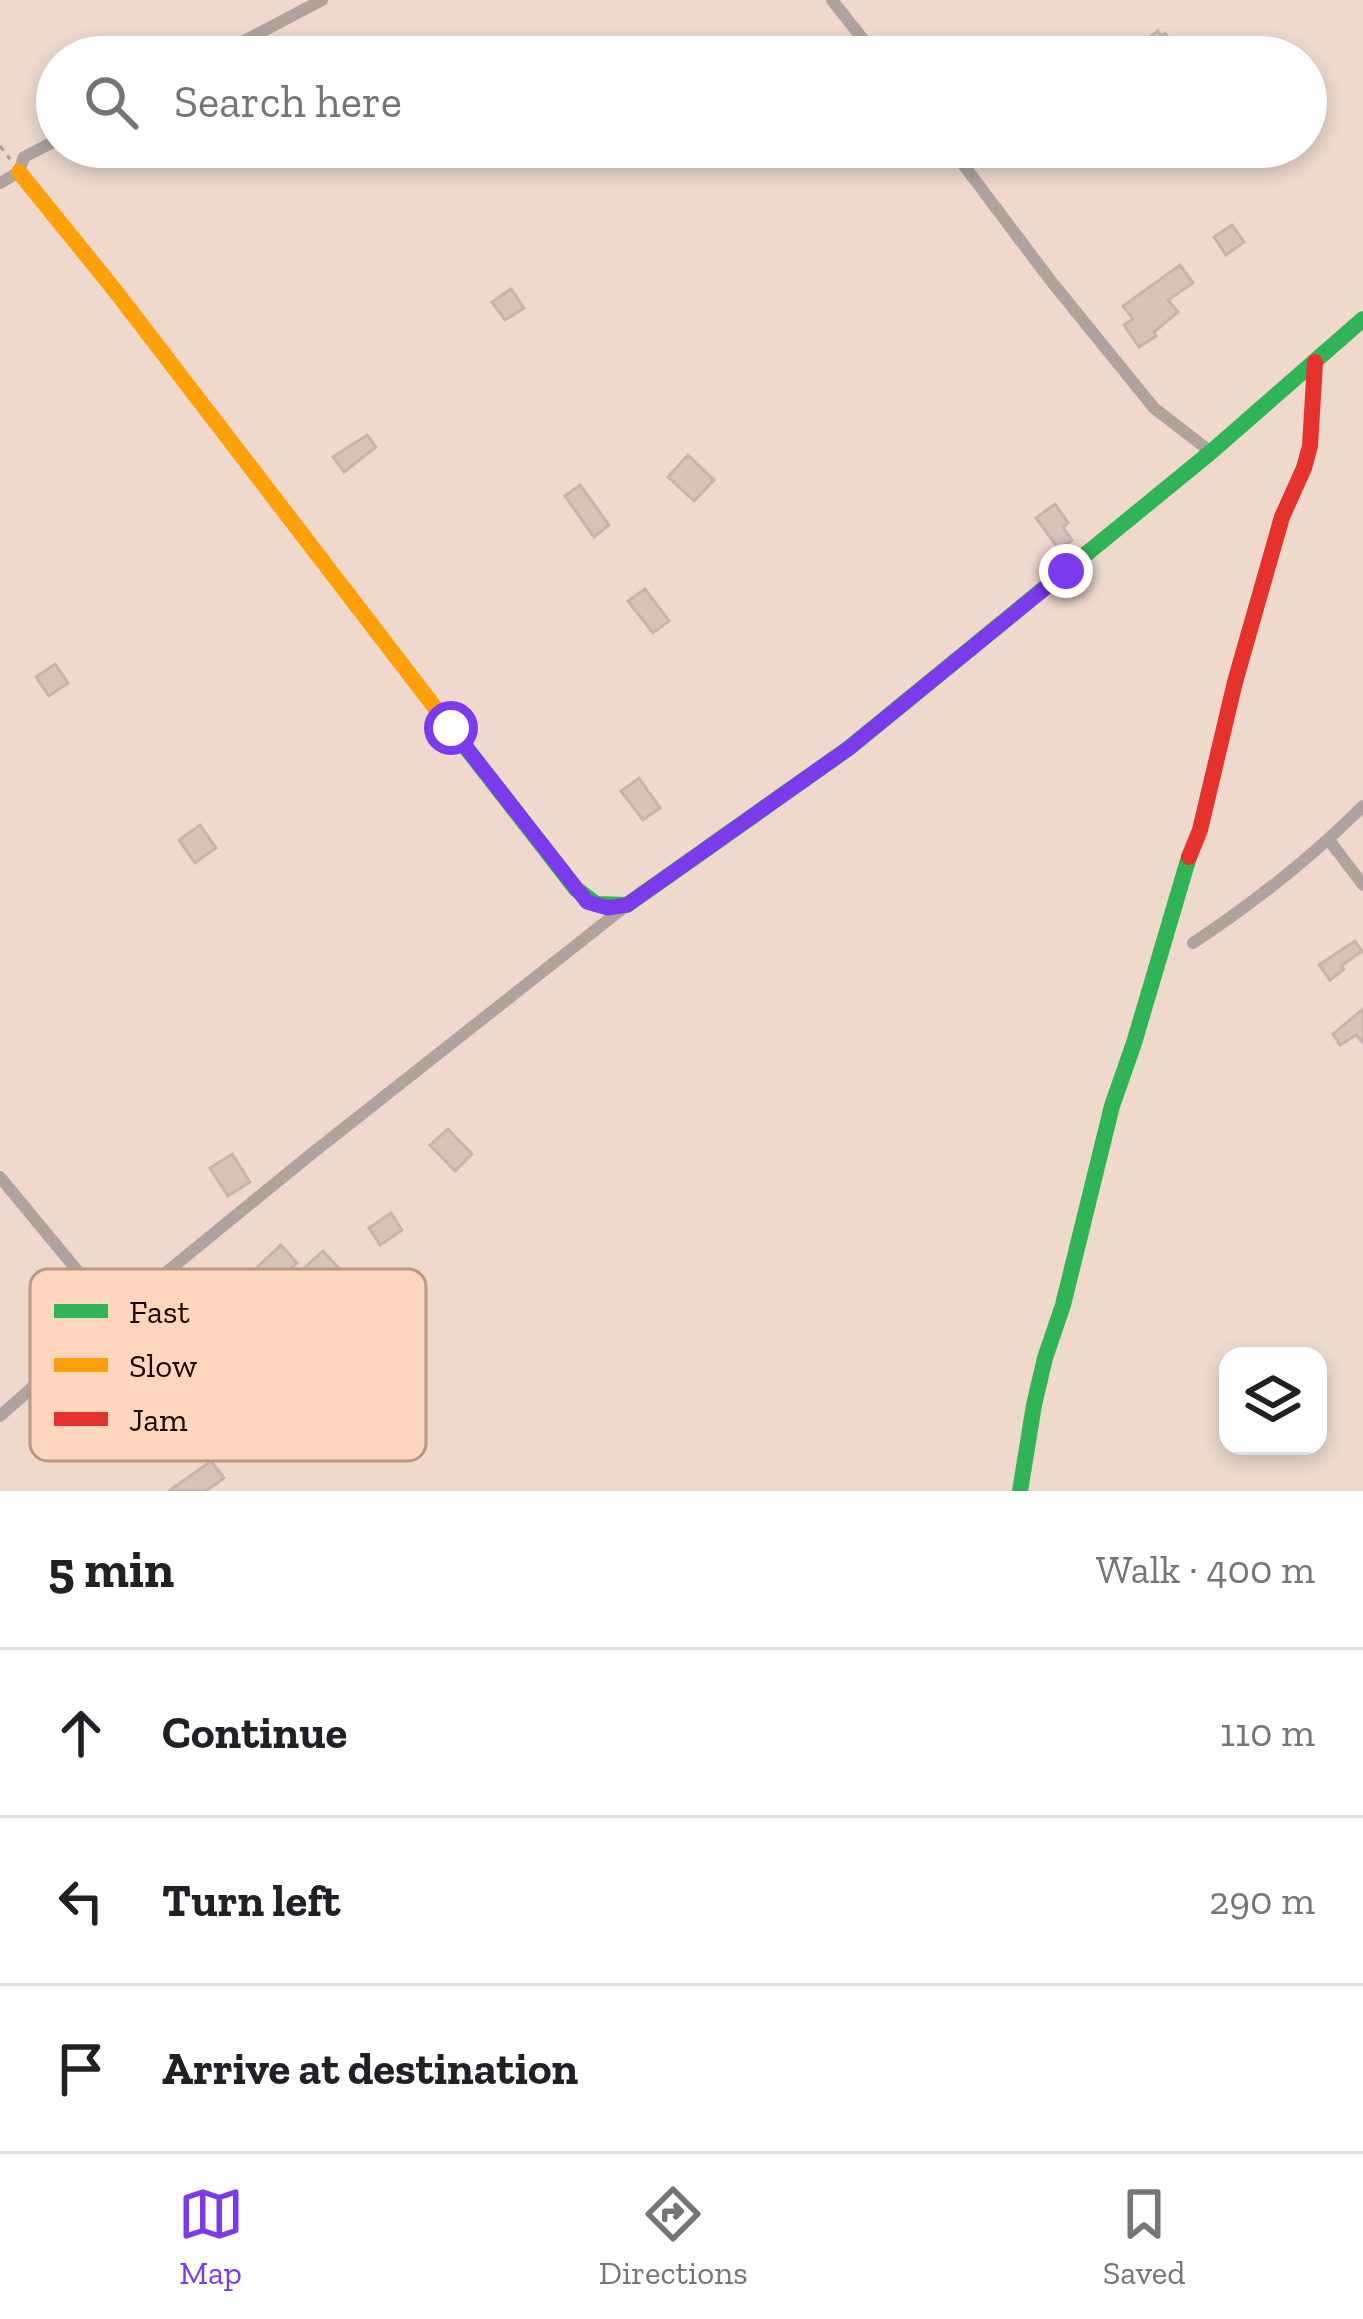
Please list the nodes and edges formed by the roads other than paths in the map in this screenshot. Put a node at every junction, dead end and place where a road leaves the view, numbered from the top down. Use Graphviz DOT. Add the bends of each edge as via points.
graph roads {
  1 [pos="322,0"];
  2 [pos="832,0"];
  3 [pos="254,36"];
  4 [pos="860,36"];
  5 [pos="36,151"];
  6 [pos="966,168"];
  7 [pos="19,172"];
  8 [pos="0,183"];
  9 [pos="1363,319"];
  10 [pos="1315,362"];
  11 [pos="1211,452"];
  12 [pos="1363,806"];
  13 [pos="1329,840"];
  14 [pos="1363,885"];
  15 [pos="627,905"];
  16 [pos="1193,943"];
  17 [pos="0,1177"];
  18 [pos="75,1269"];
  19 [pos="172,1269"];
  20 [pos="30,1390"];
  21 [pos="0,1416"];
  22 [pos="1020,1491"];
  1 -- 3 [label="street"];
  2 -- 4 [label="street"];
  5 -- 7 [label="street"];
  6 -- 11 [label="street" via="1154,408"];
  7 -- 8 [label="street"];
  7 -- 15 [label="street" via="562,872 587,902"];
  9 -- 10 [label="street"];
  10 -- 11 [label="street"];
  10 -- 22 [label="street" via="1310,446 1282,517 1200,830 1112,1106 1034,1405"];
  11 -- 15 [label="street" via="849,748"];
  12 -- 13 [label="street"];
  13 -- 14 [label="street"];
  13 -- 16 [label="street"];
  15 -- 19 [label="street"];
  17 -- 18 [label="street"];
  20 -- 21 [label="street"];
}
